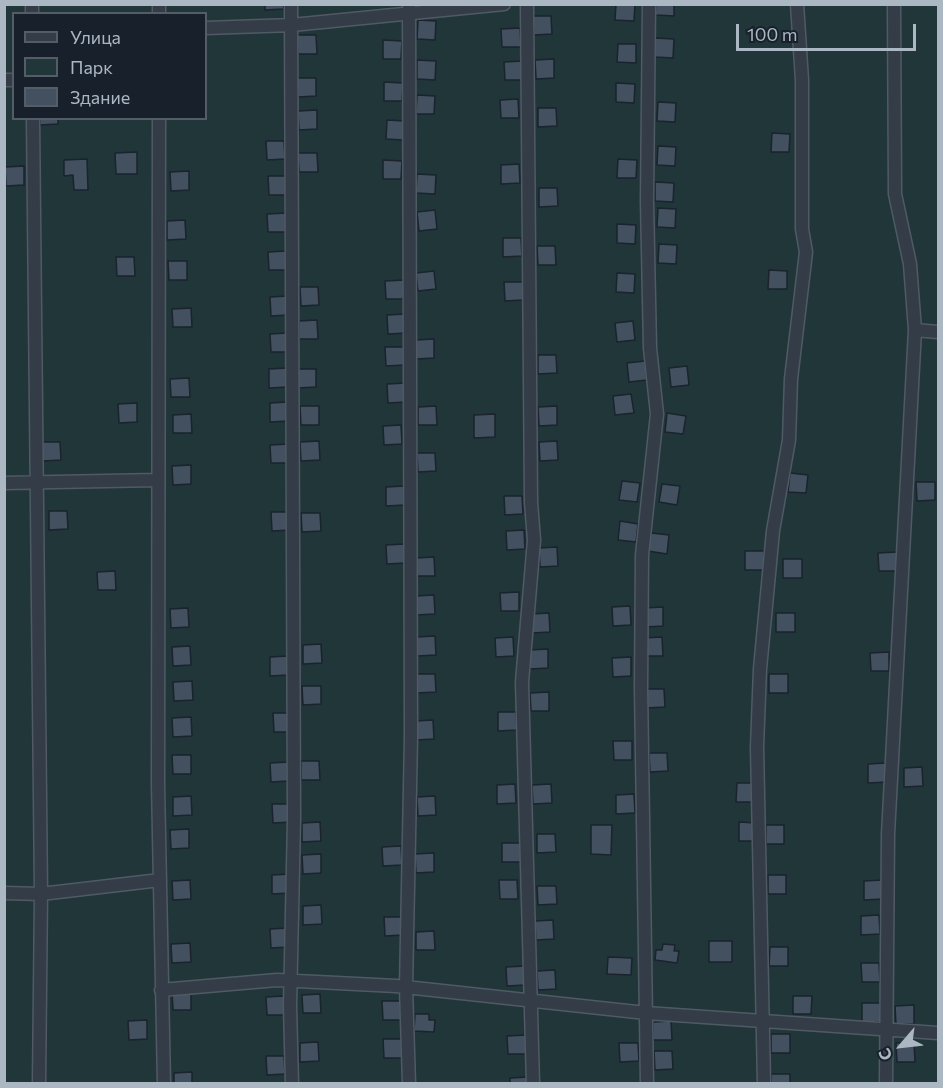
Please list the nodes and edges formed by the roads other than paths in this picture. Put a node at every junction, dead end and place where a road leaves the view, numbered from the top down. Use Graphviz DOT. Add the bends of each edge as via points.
graph roads {
  1 [pos="291,4"];
  2 [pos="504,4"];
  3 [pos="527,4"];
  4 [pos="649,4"];
  5 [pos="797,4"];
  6 [pos="894,4"];
  7 [pos="409,9"];
  8 [pos="292,25"];
  9 [pos="207,28"];
  10 [pos="33,120"];
  11 [pos="159,120"];
  12 [pos="915,330"];
  13 [pos="939,332"];
  14 [pos="157,480"];
  15 [pos="38,481"];
  16 [pos="4,483"];
  17 [pos="160,880"];
  18 [pos="4,893"];
  19 [pos="41,894"];
  20 [pos="292,980"];
  21 [pos="406,987"];
  22 [pos="161,990"];
  23 [pos="531,1001"];
  24 [pos="646,1013"];
  25 [pos="762,1021"];
  26 [pos="885,1029"];
  27 [pos="939,1033"];
  28 [pos="39,1083"];
  29 [pos="164,1083"];
  30 [pos="292,1083"];
  31 [pos="409,1083"];
  32 [pos="533,1083"];
  33 [pos="647,1083"];
  34 [pos="764,1083"];
  35 [pos="886,1083"];
  1 -- 8 [label="street"];
  2 -- 7 [label="street"];
  3 -- 23 [label="street" via="534,540 522,682"];
  4 -- 24 [label="street" via="649,303 657,414 642,555"];
  5 -- 25 [label="street" via="802,80 802,229 806,252 791,379 789,440 773,531 760,669 757,747"];
  6 -- 12 [label="street" via="894,194 910,264"];
  7 -- 8 [label="street"];
  7 -- 21 [label="street" via="411,737"];
  8 -- 9 [label="street"];
  8 -- 20 [label="street"];
  10 -- 15 [label="street"];
  11 -- 14 [label="street"];
  12 -- 13 [label="street"];
  12 -- 26 [label="street" via="888,834"];
  14 -- 15 [label="street"];
  14 -- 17 [label="street"];
  15 -- 16 [label="street"];
  15 -- 19 [label="street"];
  17 -- 19 [label="street"];
  17 -- 22 [label="street"];
  18 -- 19 [label="street"];
  19 -- 28 [label="street"];
  20 -- 21 [label="street"];
  20 -- 22 [label="street"];
  20 -- 30 [label="street"];
  21 -- 23 [label="street"];
  21 -- 31 [label="street"];
  22 -- 29 [label="street"];
  23 -- 24 [label="street"];
  23 -- 32 [label="street"];
  24 -- 25 [label="street"];
  24 -- 33 [label="street"];
  25 -- 26 [label="street"];
  25 -- 34 [label="street"];
  26 -- 27 [label="street"];
  26 -- 35 [label="street"];
}
